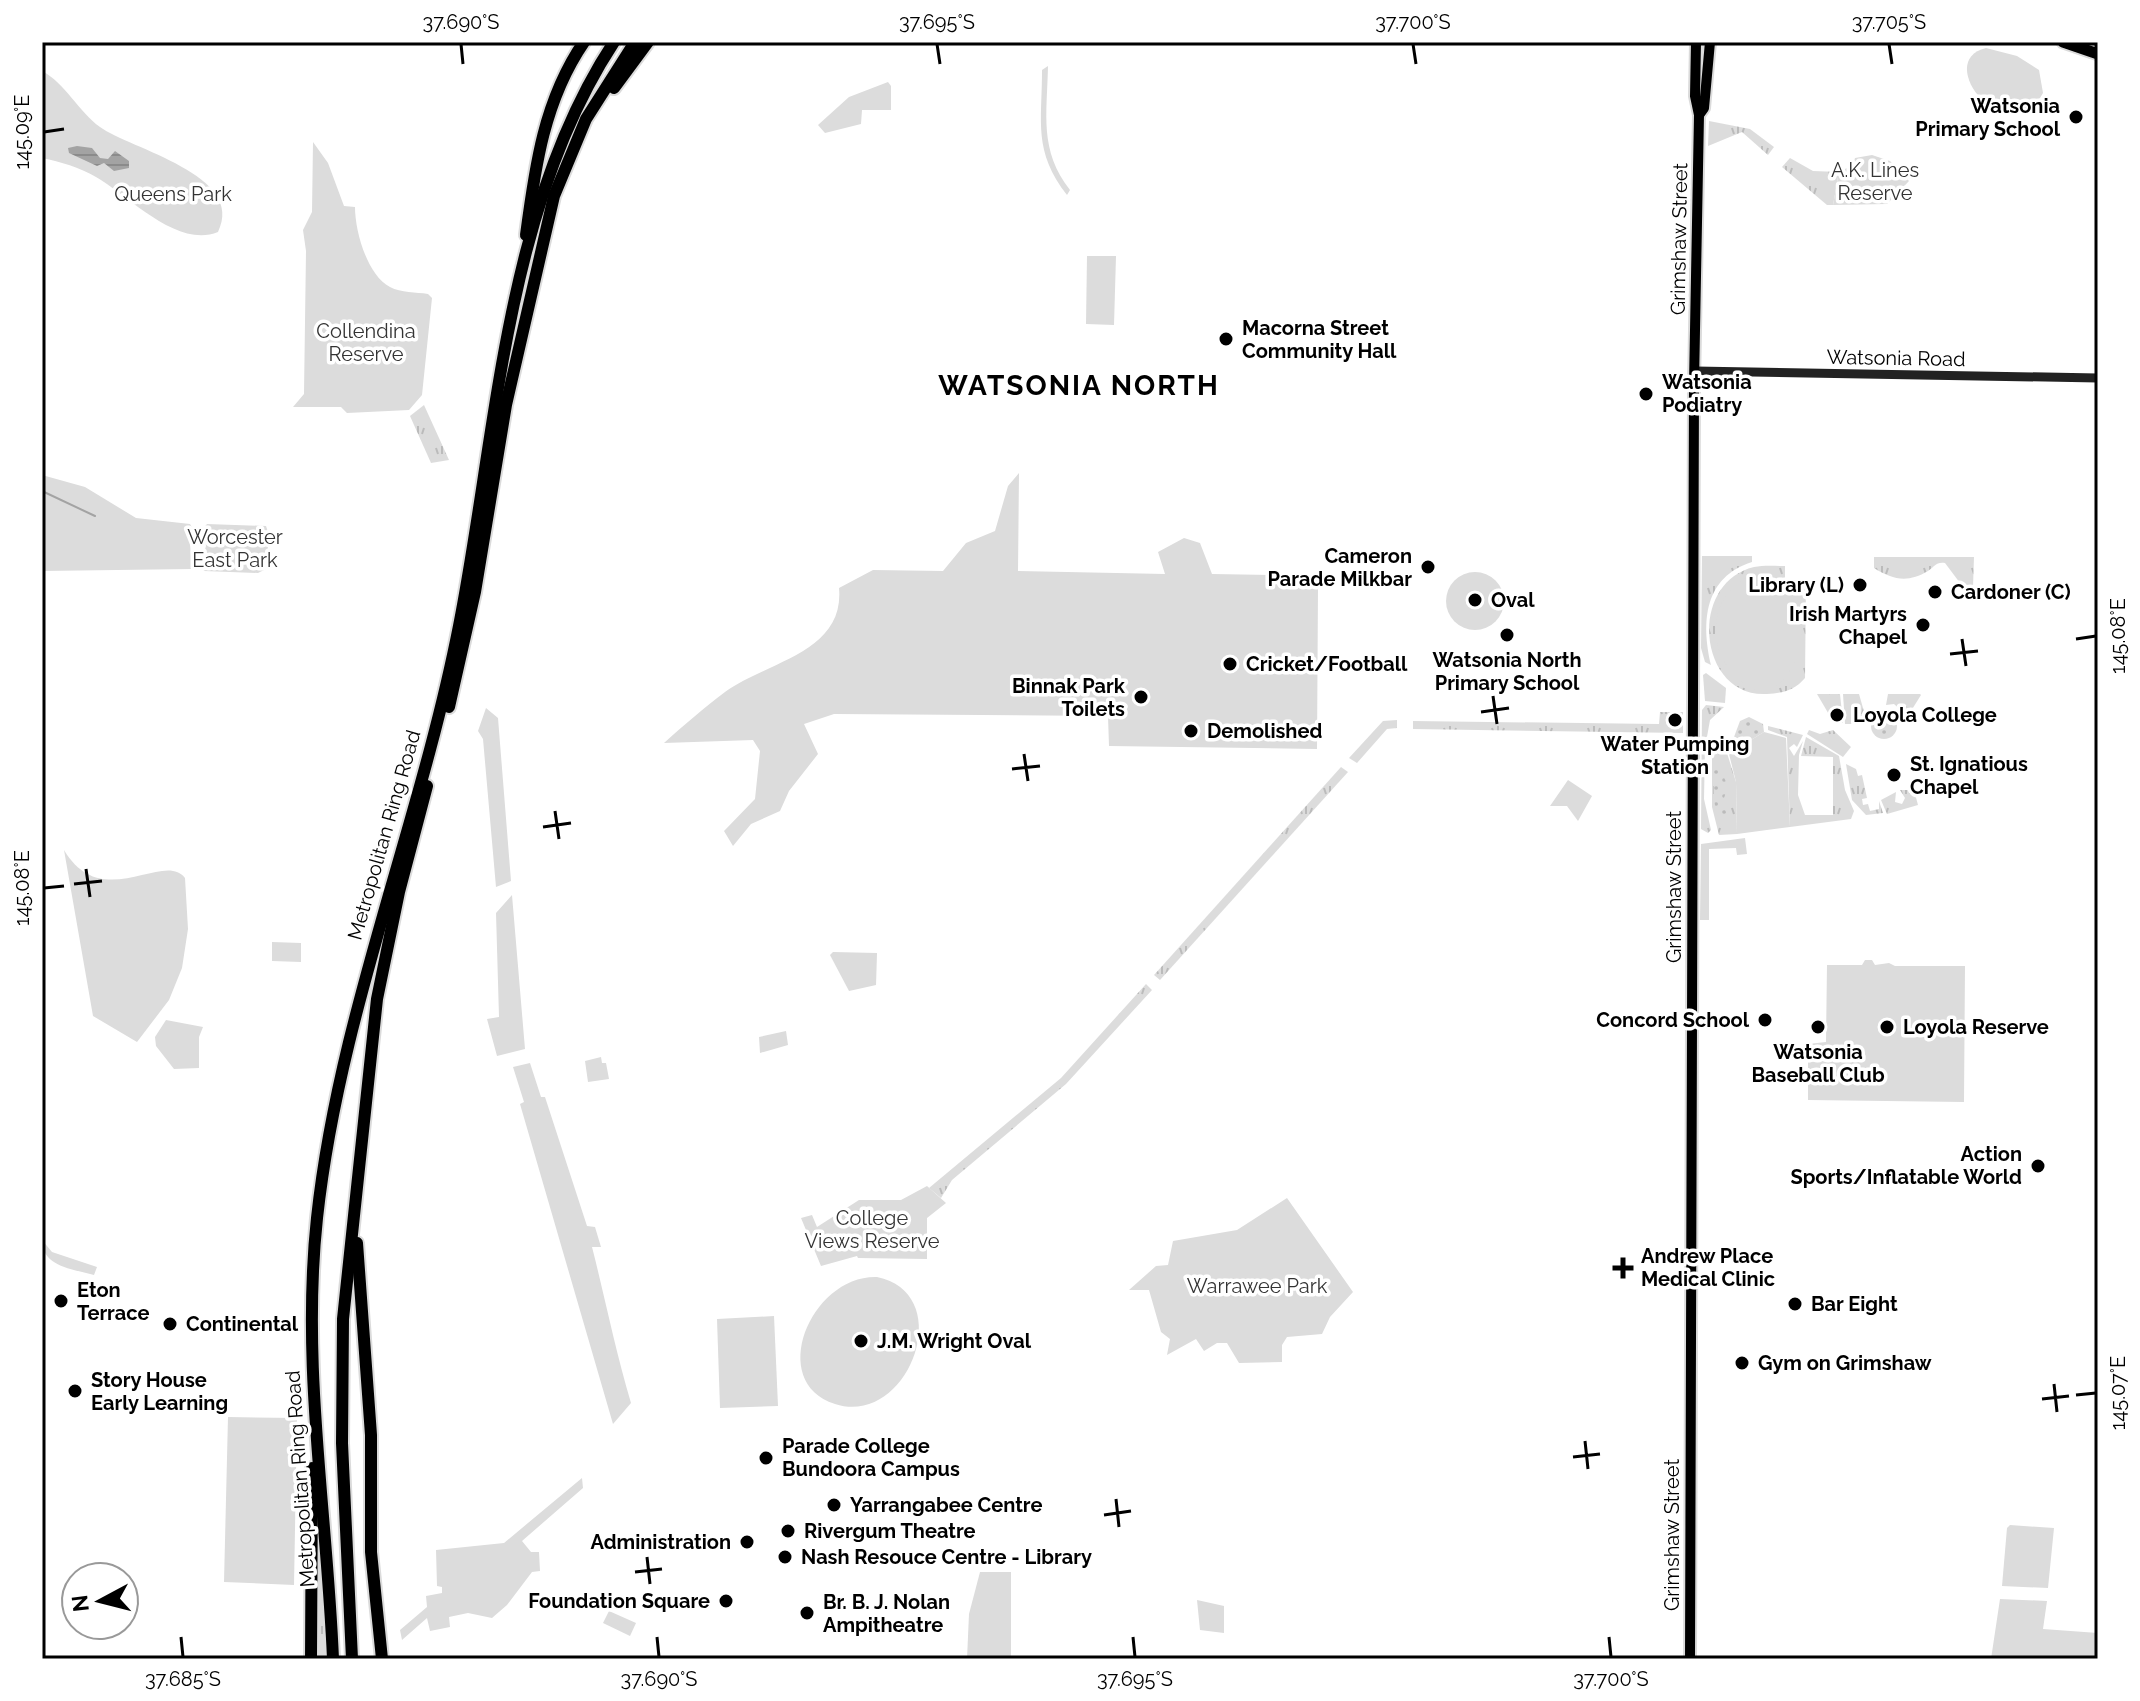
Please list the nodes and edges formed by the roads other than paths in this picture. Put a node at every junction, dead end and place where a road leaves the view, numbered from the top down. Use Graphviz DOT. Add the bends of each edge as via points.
graph roads {
  1 [pos="584,42"];
  2 [pos="614,42"];
  3 [pos="635,42"];
  4 [pos="648,42"];
  5 [pos="1696,42"];
  6 [pos="1710,42"];
  7 [pos="2063,42"];
  8 [pos="2098,54"];
  9 [pos="1700,92"];
  10 [pos="538,264"];
  11 [pos="516,302"];
  12 [pos="1695,371"];
  13 [pos="2098,378"];
  14 [pos="355,1202"];
  15 [pos="312,1369"];
  16 [pos="311,1659"];
  17 [pos="333,1659"];
  18 [pos="352,1659"];
  19 [pos="382,1659"];
  20 [pos="1690,1659"];
  1 -- 11 [label="highway" via="557,89 544,128"];
  2 -- 11 [label="highway, Metropolitan Ring Road" via="559,144"];
  3 -- 10 [label="highway, Metropolitan Ring Road" via="572,147"];
  4 -- 10 [label="highway" via="586,135"];
  5 -- 9 [label="main road, Grimshaw Street"];
  6 -- 9 [label="main road, Grimshaw Street"];
  7 -- 8 [label="highway"];
  9 -- 12 [label="main road, Grimshaw Street"];
  10 -- 14 [label="highway, Metropolitan Ring Road" via="501,431 461,660 387,945 369,1055"];
  11 -- 15 [label="highway, Metropolitan Ring Road" via="456,641 367,973 330,1139 316,1234"];
  12 -- 13 [label="main road, Watsonia Road"];
  12 -- 20 [label="main road, Grimshaw Street"];
  14 -- 18 [label="highway, Metropolitan Ring Road" via="341,1366"];
  14 -- 19 [label="highway" via="371,1435 371,1552"];
  15 -- 16 [label="highway"];
  15 -- 17 [label="highway, Metropolitan Ring Road"];
}
